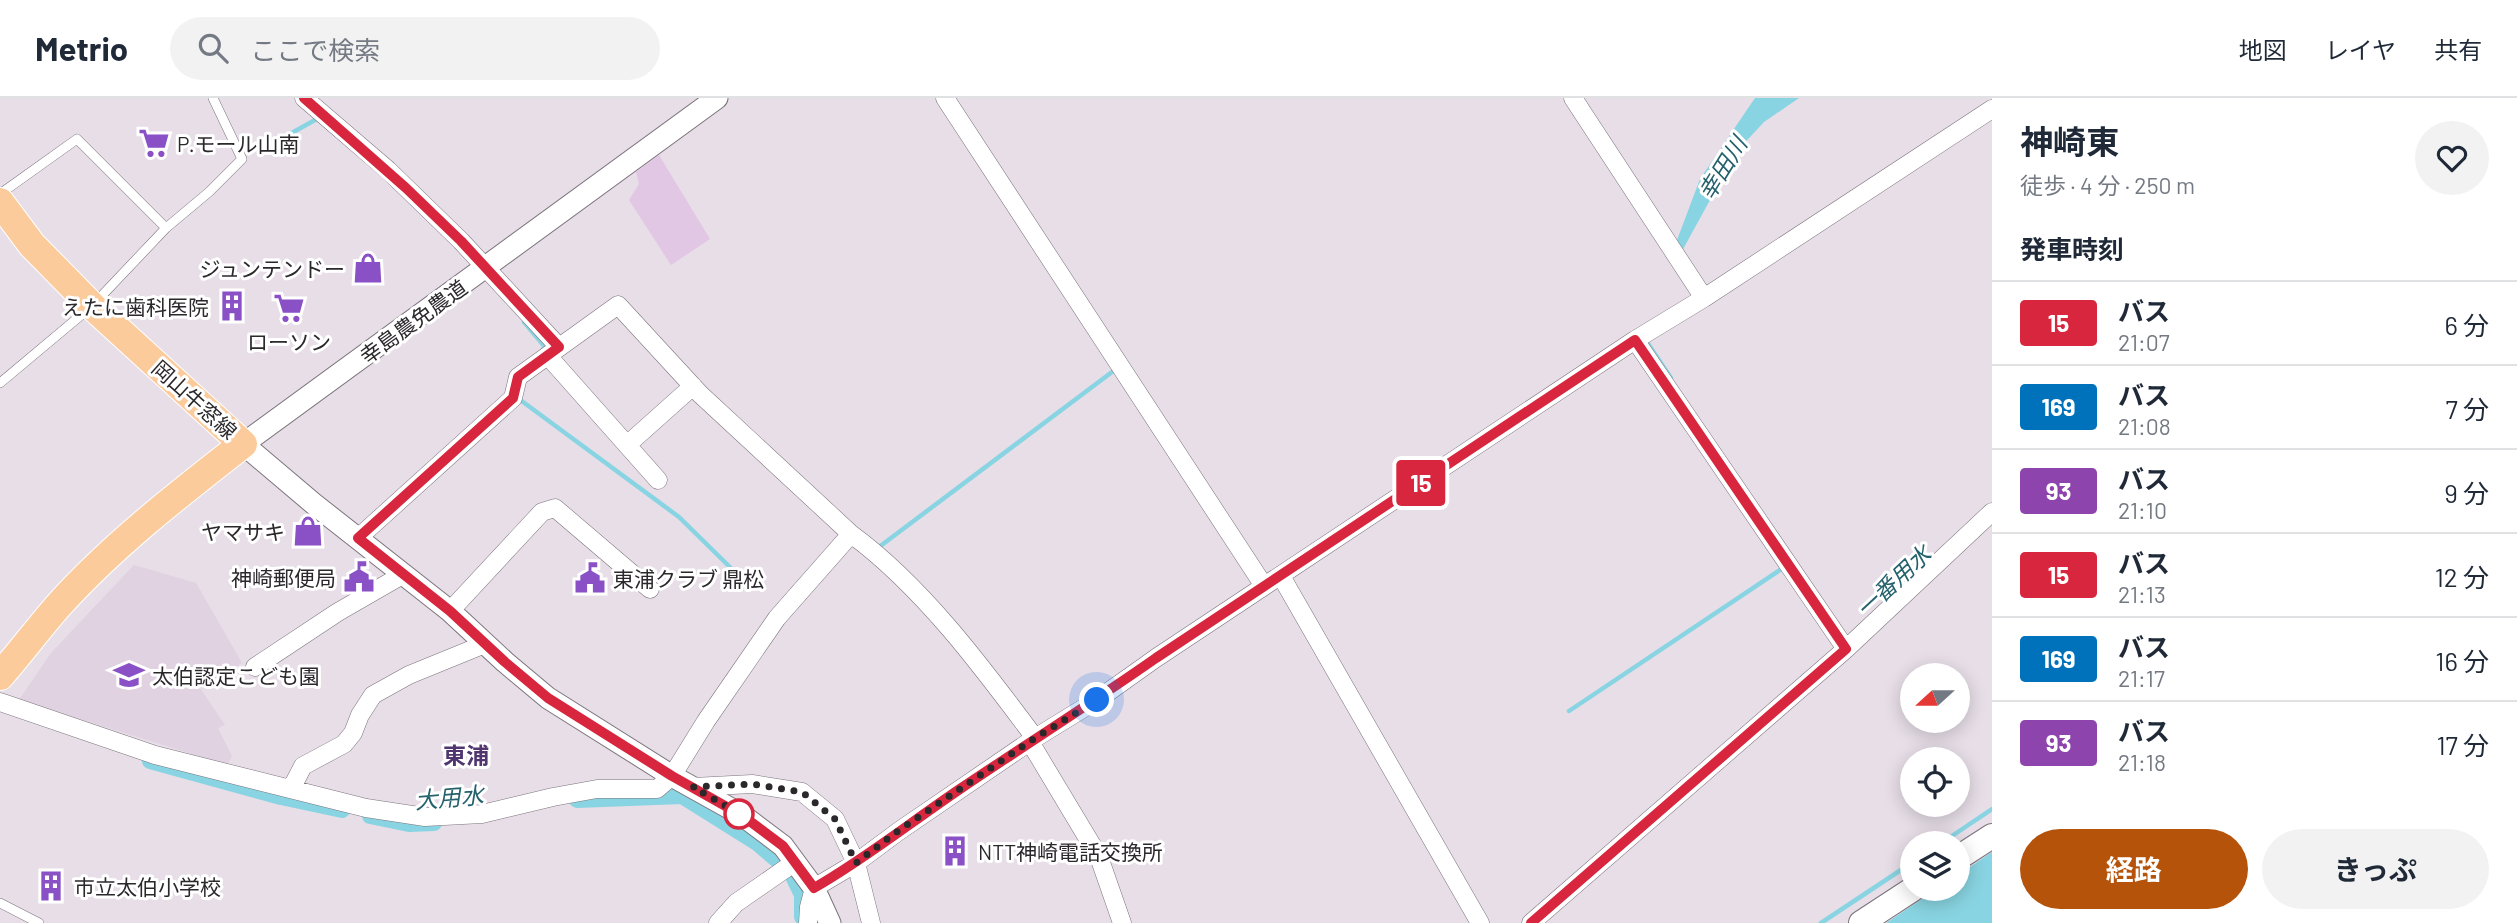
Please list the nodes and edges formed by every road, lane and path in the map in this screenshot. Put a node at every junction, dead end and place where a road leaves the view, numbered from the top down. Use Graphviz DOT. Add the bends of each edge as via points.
graph roads {
  1 [pos="213,98"];
  2 [pos="304,98"];
  3 [pos="717,98"];
  4 [pos="945,98"];
  5 [pos="1573,98"];
  6 [pos="1992,108"];
  7 [pos="0,194"];
  8 [pos="0,202"];
  9 [pos="166,228"];
  10 [pos="486,268"];
  11 [pos="1701,293"];
  12 [pos="92,306"];
  13 [pos="1635,340"];
  14 [pos="554,351"];
  15 [pos="0,383"];
  16 [pos="693,386"];
  17 [pos="243,443"];
  18 [pos="627,445"];
  19 [pos="658,480"];
  20 [pos="1992,512"];
  21 [pos="851,534"];
  22 [pos="358,538"];
  23 [pos="404,574"];
  24 [pos="1281,576"];
  25 [pos="1262,583"];
  26 [pos="650,589"];
  27 [pos="450,611"];
  28 [pos="485,644"];
  29 [pos="1846,649"];
  30 [pos="255,667"];
  31 [pos="0,676"];
  32 [pos="0,702"];
  33 [pos="1033,737"];
  34 [pos="672,776"];
  35 [pos="693,787"];
  36 [pos="291,789"];
  37 [pos="1992,835"];
  38 [pos="1970,850"];
  39 [pos="856,863"];
  40 [pos="788,867"];
  41 [pos="814,888"];
  42 [pos="1900,898"];
  43 [pos="0,903"];
  44 [pos="39,923"];
  45 [pos="718,923"];
  46 [pos="808,923"];
  47 [pos="830,923"];
  48 [pos="871,923"];
  49 [pos="1122,923"];
  50 [pos="1480,923"];
  51 [pos="1531,923"];
  52 [pos="1861,923"];
  1 -- 9 [label="lane" via="242,159"];
  2 -- 10 [label="street" via="388,170"];
  3 -- 10 [label="street, 幸島農免農道"];
  4 -- 25 [label="street"];
  5 -- 11 [label="street"];
  6 -- 11 [label="street"];
  7 -- 9 [label="lane" via="77,139"];
  8 -- 12 [label="main road, 岡山牛窓線" via="32,244"];
  9 -- 12 [label="lane"];
  10 -- 14 [label="street"];
  10 -- 17 [label="street, 幸島農免農道"];
  11 -- 13 [label="street"];
  12 -- 15 [label="lane"];
  12 -- 17 [label="main road, 岡山牛窓線"];
  13 -- 24 [label="street"];
  13 -- 29 [label="street"];
  14 -- 16 [label="street" via="618,305"];
  14 -- 18 [label="street"];
  14 -- 22 [label="street" via="518,377 513,398"];
  16 -- 18 [label="street"];
  16 -- 21 [label="street"];
  17 -- 22 [label="street"];
  17 -- 31 [label="main road, 岡山牛窓線" via="121,543 59,605"];
  18 -- 19 [label="street"];
  20 -- 29 [label="street"];
  21 -- 33 [label="street" via="876,552 962,642"];
  21 -- 34 [label="street" via="777,618"];
  22 -- 23 [label="street"];
  23 -- 27 [label="street"];
  23 -- 30 [label="street"];
  24 -- 25 [label="street"];
  24 -- 50 [label="street"];
  25 -- 33 [label="street" via="1097,700"];
  26 -- 27 [label="street" via="555,508 542,512"];
  27 -- 28 [label="street"];
  28 -- 34 [label="street" via="548,698"];
  28 -- 36 [label="street" via="373,695 344,744 303,766"];
  29 -- 51 [label="street"];
  32 -- 36 [label="street" via="155,755"];
  33 -- 39 [label="street"];
  33 -- 49 [label="street" via="1099,857"];
  34 -- 35 [label="street"];
  34 -- 36 [label="street" via="657,789 597,789 482,814 425,817"];
  35 -- 39 [label="street" via="752,784 802,792 835,819"];
  35 -- 40 [label="street" via="783,846"];
  37 -- 38 [label="main road"];
  39 -- 41 [label="street"];
  39 -- 48 [label="street"];
  40 -- 41 [label="street"];
  40 -- 45 [label="street" via="736,903"];
  41 -- 46 [label="street"];
  41 -- 47 [label="street"];
  42 -- 52 [label="main road"];
  43 -- 44 [label="lane"];
}
